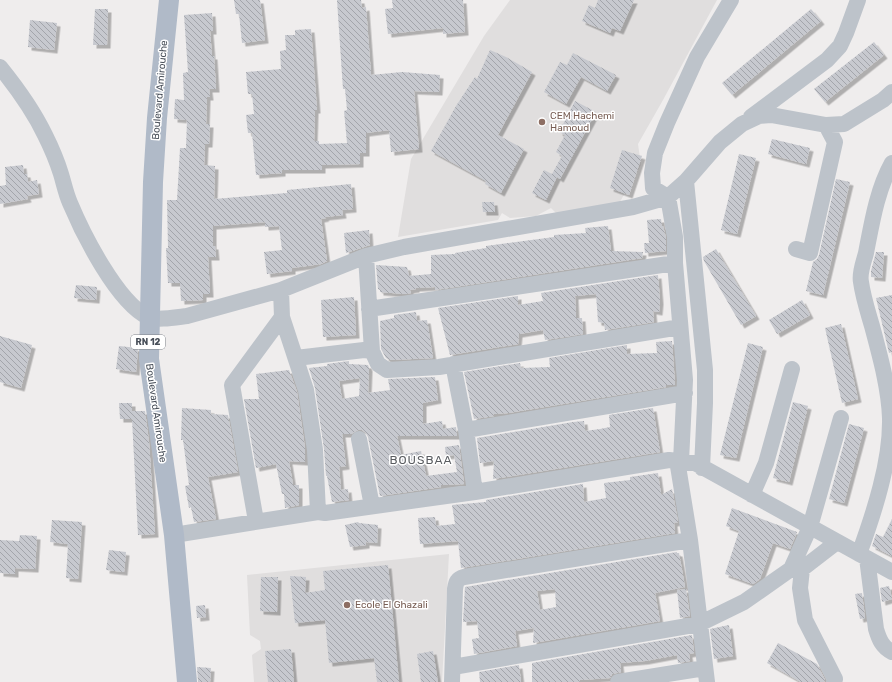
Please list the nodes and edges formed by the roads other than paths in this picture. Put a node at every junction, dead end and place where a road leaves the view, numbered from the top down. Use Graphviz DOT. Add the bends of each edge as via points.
graph roads {
  1 [pos="169,0"];
  2 [pos="731,0"];
  3 [pos="858,0"];
  4 [pos="2,71"];
  5 [pos="892,92"];
  6 [pos="742,124"];
  7 [pos="826,125"];
  8 [pos="892,163"];
  9 [pos="686,181"];
  10 [pos="668,197"];
  11 [pos="796,249"];
  12 [pos="366,256"];
  13 [pos="675,263"];
  14 [pos="281,290"];
  15 [pos="369,309"];
  16 [pos="282,317"];
  17 [pos="149,318"];
  18 [pos="680,328"];
  19 [pos="372,351"];
  20 [pos="296,358"];
  21 [pos="453,364"];
  22 [pos="792,369"];
  23 [pos="685,393"];
  24 [pos="841,418"];
  25 [pos="466,430"];
  26 [pos="359,439"];
  27 [pos="679,460"];
  28 [pos="702,468"];
  29 [pos="475,492"];
  30 [pos="752,495"];
  31 [pos="372,506"];
  32 [pos="318,512"];
  33 [pos="256,521"];
  34 [pos="810,527"];
  35 [pos="174,535"];
  36 [pos="690,540"];
  37 [pos="837,542"];
  38 [pos="863,556"];
  39 [pos="889,567"];
  40 [pos="699,624"];
  41 [pos="892,652"];
  42 [pos="452,674"];
  43 [pos="706,675"];
  44 [pos="187,682"];
  45 [pos="618,682"];
  46 [pos="834,682"];
  1 -- 17 [label="main road, Boulevard Amirouche / RN 12" via="157,118"];
  2 -- 10 [label="street" via="697,57 655,153 653,188"];
  3 -- 6 [label="street" via="840,46 827,60"];
  4 -- 17 [label="street" via="21,92 46,135 69,202 106,274 136,308"];
  5 -- 7 [label="street" via="844,124"];
  6 -- 7 [label="street" via="759,116 771,115"];
  6 -- 9 [label="street" via="720,142"];
  7 -- 11 [label="street" via="835,142 810,253"];
  8 -- 38 [label="street" via="878,198 860,280 879,350 890,419 889,440 881,481"];
  9 -- 10 [label="street"];
  9 -- 28 [label="street" via="705,370"];
  10 -- 12 [label="street" via="633,207"];
  10 -- 13 [label="street" via="675,236"];
  12 -- 14 [label="street"];
  12 -- 15 [label="street"];
  13 -- 15 [label="street"];
  13 -- 18 [label="street"];
  14 -- 16 [label="street"];
  14 -- 17 [label="street" via="187,316"];
  15 -- 19 [label="street"];
  16 -- 20 [label="street"];
  16 -- 33 [label="street" via="232,386"];
  17 -- 35 [label="main road, Boulevard Amirouche / RN 12" via="148,359"];
  18 -- 21 [label="street"];
  18 -- 23 [label="street"];
  19 -- 20 [label="street"];
  19 -- 21 [label="street" via="378,364 387,370"];
  20 -- 32 [label="street" via="306,390 315,450"];
  21 -- 25 [label="street"];
  22 -- 30 [label="street" via="766,463"];
  23 -- 25 [label="street"];
  23 -- 27 [label="street"];
  24 -- 34 [label="street"];
  25 -- 29 [label="street"];
  26 -- 31 [label="street"];
  27 -- 28 [label="street"];
  27 -- 29 [label="street"];
  27 -- 36 [label="street"];
  28 -- 30 [label="street"];
  29 -- 31 [label="street"];
  30 -- 34 [label="street"];
  31 -- 32 [label="street"];
  32 -- 33 [label="street"];
  33 -- 35 [label="street"];
  34 -- 37 [label="street"];
  34 -- 40 [label="street" via="791,569 744,602"];
  35 -- 44 [label="main road, Boulevard Amirouche / RN 12"];
  36 -- 40 [label="street"];
  36 -- 42 [label="street" via="459,578 455,589"];
  37 -- 38 [label="street"];
  37 -- 46 [label="street" via="802,570 800,588 805,620 835,679"];
  38 -- 39 [label="street"];
  38 -- 41 [label="street" via="876,629 886,648"];
  40 -- 42 [label="street"];
  40 -- 43 [label="street"];
  43 -- 45 [label="street"];
}
